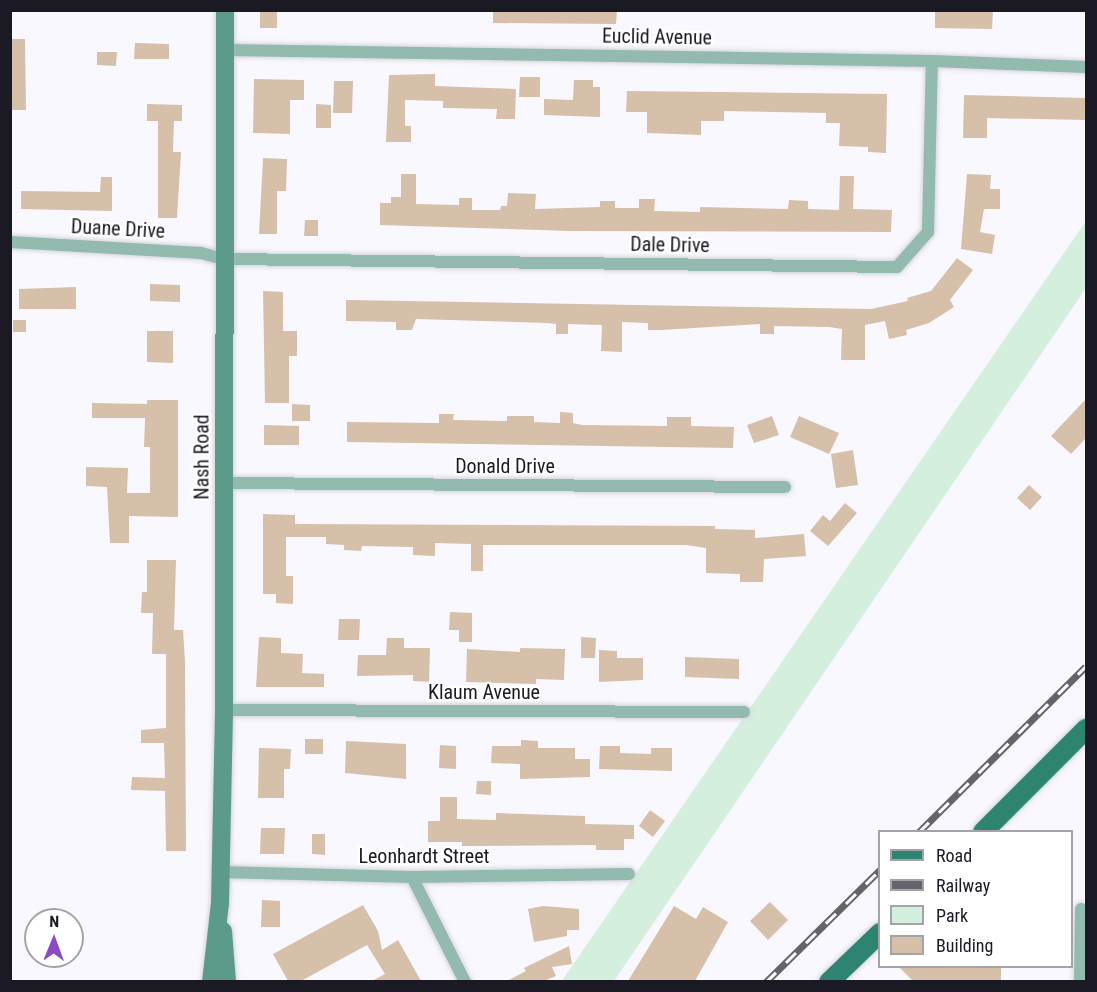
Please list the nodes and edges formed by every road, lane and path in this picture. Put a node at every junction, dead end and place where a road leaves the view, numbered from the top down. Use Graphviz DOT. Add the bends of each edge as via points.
graph roads {
  1 [pos="225,10"];
  2 [pos="226,51"];
  3 [pos="932,61"];
  4 [pos="1086,67"];
  5 [pos="10,242"];
  6 [pos="224,259"];
  7 [pos="224,483"];
  8 [pos="785,487"];
  9 [pos="224,710"];
  10 [pos="744,712"];
  11 [pos="1086,729"];
  12 [pos="983,830"];
  13 [pos="220,872"];
  14 [pos="628,873"];
  15 [pos="412,878"];
  16 [pos="220,903"];
  17 [pos="1080,909"];
  18 [pos="878,934"];
  19 [pos="211,981"];
  20 [pos="227,981"];
  21 [pos="465,981"];
  22 [pos="829,981"];
  23 [pos="1080,981"];
  1 -- 2 [label="main road, Nash Road"];
  2 -- 3 [label="street, Euclid Avenue"];
  2 -- 6 [label="main road, Nash Road"];
  3 -- 4 [label="street, Euclid Avenue"];
  3 -- 6 [label="street, Dale Drive" via="928,232 897,267"];
  5 -- 6 [label="street, Duane Drive" via="201,254"];
  6 -- 7 [label="main road, Nash Road"];
  7 -- 8 [label="street, Donald Drive"];
  7 -- 9 [label="main road, Nash Road"];
  9 -- 10 [label="street, Klaum Avenue"];
  9 -- 13 [label="main road, Nash Road"];
  11 -- 12 [label="main road"];
  13 -- 15 [label="street, Leonhardt Street"];
  13 -- 16 [label="main road, Nash Road"];
  14 -- 15 [label="street, Leonhardt Street"];
  15 -- 21 [label="street"];
  16 -- 19 [label="main road"];
  16 -- 20 [label="main road"];
  17 -- 23 [label="street"];
  18 -- 22 [label="main road"];
}
